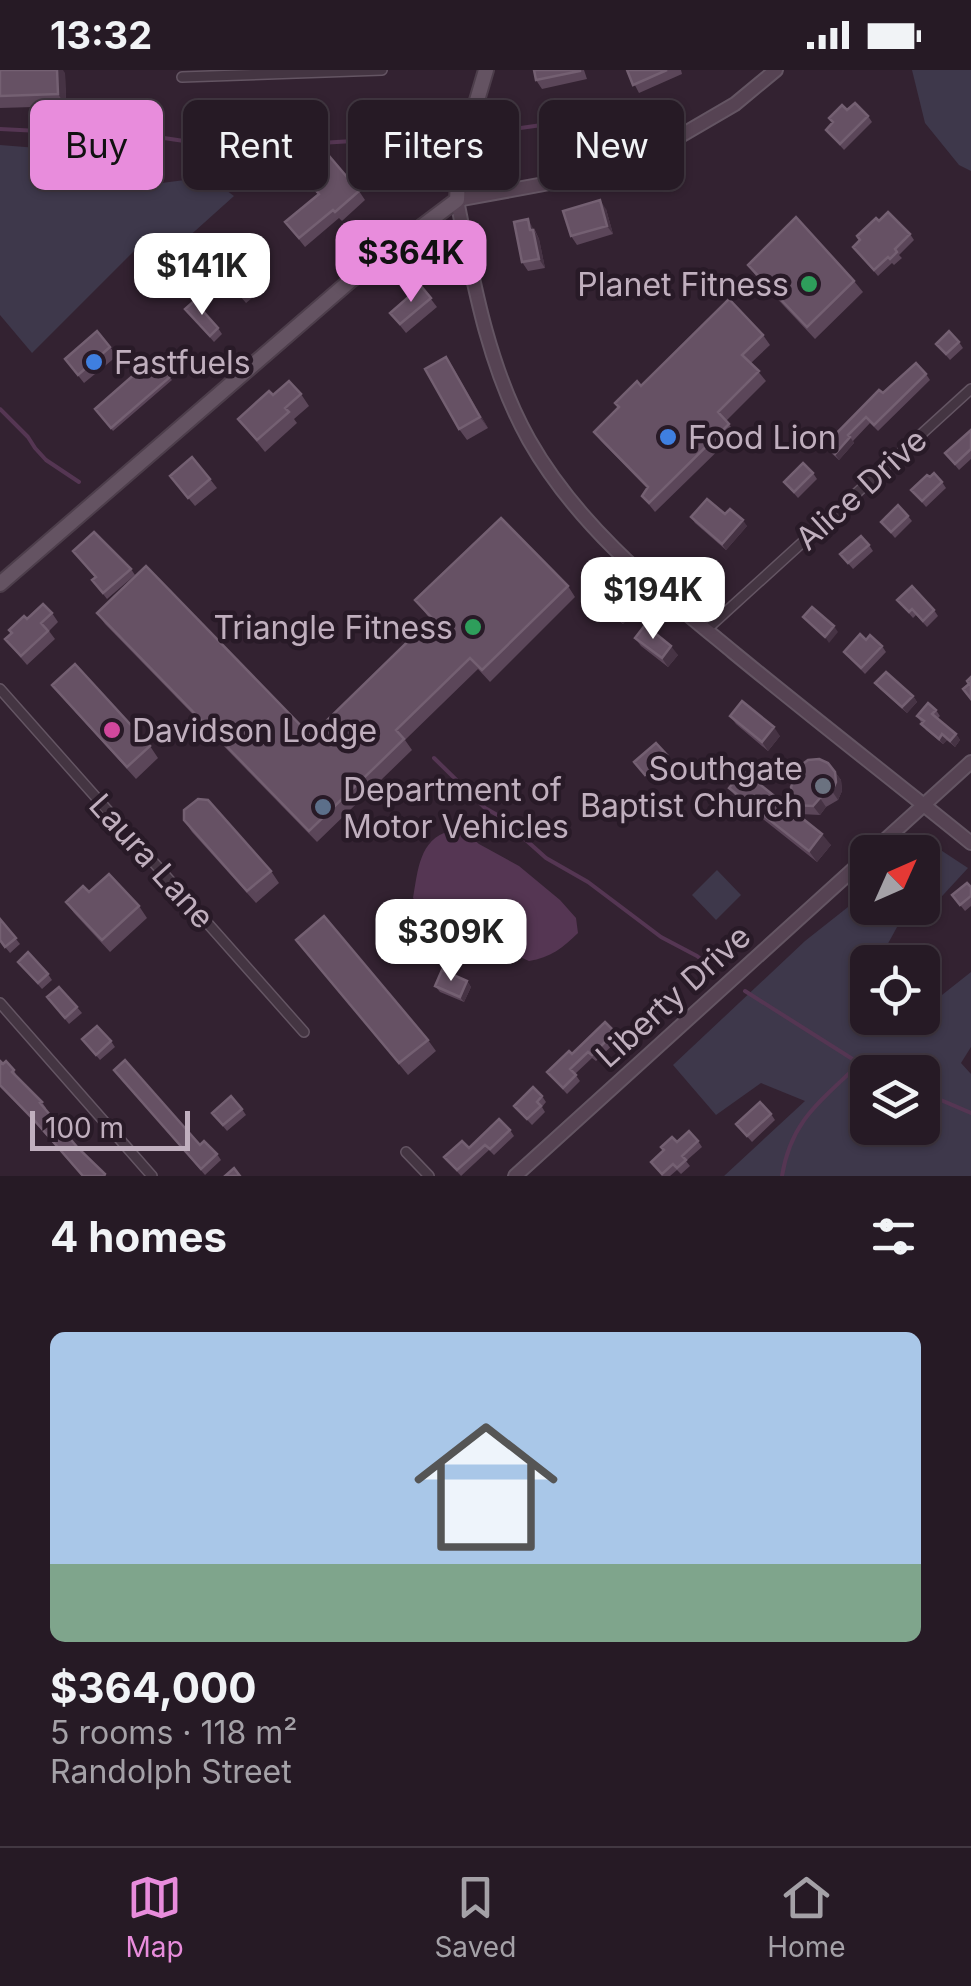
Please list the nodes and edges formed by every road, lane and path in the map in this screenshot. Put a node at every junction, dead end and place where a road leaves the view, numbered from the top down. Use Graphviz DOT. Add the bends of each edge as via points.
graph roads {
  1 [pos="382,70"];
  2 [pos="486,70"];
  3 [pos="776,70"];
  4 [pos="182,77"];
  5 [pos="457,200"];
  6 [pos="408,238"];
  7 [pos="471,269"];
  8 [pos="971,388"];
  9 [pos="0,584"];
  10 [pos="706,630"];
  11 [pos="0,689"];
  12 [pos="971,762"];
  13 [pos="924,805"];
  14 [pos="891,835"];
  15 [pos="971,842"];
  16 [pos="850,872"];
  17 [pos="0,1002"];
  18 [pos="304,1032"];
  19 [pos="406,1152"];
  20 [pos="152,1176"];
  21 [pos="429,1176"];
  22 [pos="515,1176"];
  1 -- 4 [label="street"];
  2 -- 5 [label="main road" via="459,162"];
  3 -- 5 [label="street" via="735,104 644,153 555,182"];
  5 -- 6 [label="main road"];
  5 -- 7 [label="street"];
  6 -- 7 [label="main road" via="444,240"];
  6 -- 9 [label="main road"];
  7 -- 10 [label="street" via="497,369 546,468 592,528"];
  8 -- 10 [label="street, Alice Drive"];
  10 -- 13 [label="street"];
  11 -- 18 [label="street, Laura Lane"];
  12 -- 13 [label="street, Liberty Drive"];
  13 -- 14 [label="street, Liberty Drive"];
  13 -- 15 [label="street"];
  16 -- 22 [label="street, Liberty Drive"];
  17 -- 20 [label="street"];
  19 -- 21 [label="street"];
}
